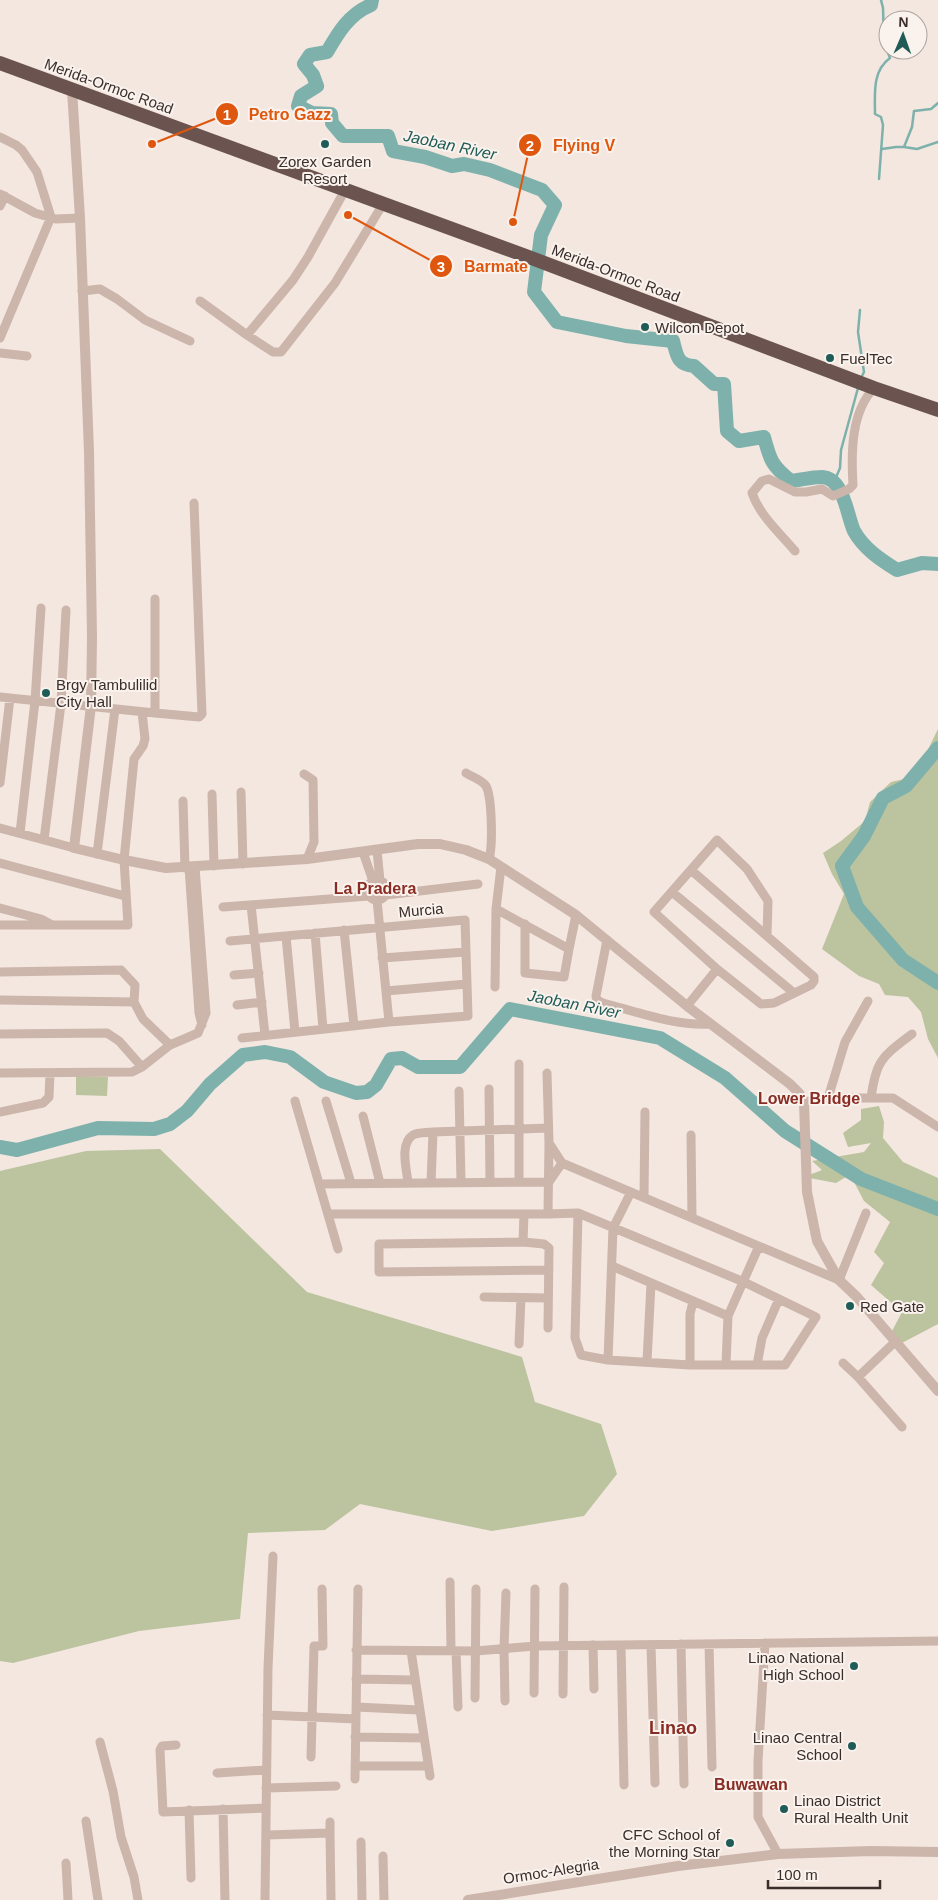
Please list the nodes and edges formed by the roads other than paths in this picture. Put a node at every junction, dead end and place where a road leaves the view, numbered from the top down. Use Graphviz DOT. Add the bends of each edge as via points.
graph roads {
  1 [pos="0,63"];
  2 [pos="72,90"];
  3 [pos="0,137"];
  4 [pos="345,190"];
  5 [pos="3,195"];
  6 [pos="383,204"];
  7 [pos="0,206"];
  8 [pos="51,217"];
  9 [pos="80,218"];
  10 [pos="82,291"];
  11 [pos="200,301"];
  12 [pos="247,335"];
  13 [pos="0,338"];
  14 [pos="190,341"];
  15 [pos="0,353"];
  16 [pos="27,356"];
  17 [pos="871,386"];
  18 [pos="938,410"];
  19 [pos="194,503"];
  20 [pos="795,551"];
  21 [pos="155,599"];
  22 [pos="41,608"];
  23 [pos="66,610"];
  24 [pos="0,697"];
  25 [pos="10,698"];
  26 [pos="35,701"];
  27 [pos="61,704"];
  28 [pos="90,706"];
  29 [pos="114,709"];
  30 [pos="142,712"];
  31 [pos="154,713"];
  32 [pos="466,773"];
  33 [pos="304,774"];
  34 [pos="0,783"];
  35 [pos="241,792"];
  36 [pos="212,794"];
  37 [pos="183,801"];
  38 [pos="0,828"];
  39 [pos="20,833"];
  40 [pos="44,840"];
  41 [pos="74,848"];
  42 [pos="377,850"];
  43 [pos="363,852"];
  44 [pos="98,854"];
  45 [pos="307,859"];
  46 [pos="489,859"];
  47 [pos="124,860"];
  48 [pos="0,863"];
  49 [pos="243,864"];
  50 [pos="214,866"];
  51 [pos="501,866"];
  52 [pos="189,867"];
  53 [pos="691,870"];
  54 [pos="376,881"];
  55 [pos="478,884"];
  56 [pos="672,892"];
  57 [pos="125,896"];
  58 [pos="377,897"];
  59 [pos="251,905"];
  60 [pos="223,907"];
  61 [pos="0,908"];
  62 [pos="496,909"];
  63 [pos="576,915"];
  64 [pos="524,924"];
  65 [pos="0,925"];
  66 [pos="53,925"];
  67 [pos="378,927"];
  68 [pos="344,930"];
  69 [pos="315,933"];
  70 [pos="286,936"];
  71 [pos="767,936"];
  72 [pos="255,938"];
  73 [pos="606,940"];
  74 [pos="230,941"];
  75 [pos="569,949"];
  76 [pos="466,952"];
  77 [pos="382,958"];
  78 [pos="717,969"];
  79 [pos="0,972"];
  80 [pos="259,973"];
  81 [pos="234,974"];
  82 [pos="467,984"];
  83 [pos="495,987"];
  84 [pos="386,991"];
  85 [pos="794,993"];
  86 [pos="0,1000"];
  87 [pos="868,1001"];
  88 [pos="134,1002"];
  89 [pos="262,1002"];
  90 [pos="237,1005"];
  91 [pos="687,1006"];
  92 [pos="389,1022"];
  93 [pos="710,1024"];
  94 [pos="354,1026"];
  95 [pos="323,1029"];
  96 [pos="295,1032"];
  97 [pos="0,1034"];
  98 [pos="912,1034"];
  99 [pos="265,1035"];
  100 [pos="242,1038"];
  101 [pos="170,1045"];
  102 [pos="519,1064"];
  103 [pos="142,1067"];
  104 [pos="547,1072"];
  105 [pos="0,1073"];
  106 [pos="50,1073"];
  107 [pos="489,1089"];
  108 [pos="459,1091"];
  109 [pos="828,1098"];
  110 [pos="871,1098"];
  111 [pos="295,1101"];
  112 [pos="326,1101"];
  113 [pos="804,1102"];
  114 [pos="0,1112"];
  115 [pos="645,1112"];
  116 [pos="363,1116"];
  117 [pos="938,1127"];
  118 [pos="548,1128"];
  119 [pos="520,1129"];
  120 [pos="490,1130"];
  121 [pos="459,1131"];
  122 [pos="433,1132"];
  123 [pos="691,1135"];
  124 [pos="549,1143"];
  125 [pos="562,1162"];
  126 [pos="431,1182"];
  127 [pos="461,1182"];
  128 [pos="490,1182"];
  129 [pos="519,1182"];
  130 [pos="549,1182"];
  131 [pos="350,1183"];
  132 [pos="380,1183"];
  133 [pos="408,1183"];
  134 [pos="320,1184"];
  135 [pos="631,1192"];
  136 [pos="644,1197"];
  137 [pos="578,1213"];
  138 [pos="866,1213"];
  139 [pos="329,1214"];
  140 [pos="524,1214"];
  141 [pos="548,1214"];
  142 [pos="692,1218"];
  143 [pos="613,1228"];
  144 [pos="524,1242"];
  145 [pos="759,1246"];
  146 [pos="338,1250"];
  147 [pos="612,1266"];
  148 [pos="549,1270"];
  149 [pos="840,1280"];
  150 [pos="744,1282"];
  151 [pos="651,1284"];
  152 [pos="484,1297"];
  153 [pos="521,1298"];
  154 [pos="548,1298"];
  155 [pos="779,1299"];
  156 [pos="694,1302"];
  157 [pos="728,1316"];
  158 [pos="548,1328"];
  159 [pos="896,1341"];
  160 [pos="519,1344"];
  161 [pos="608,1360"];
  162 [pos="647,1361"];
  163 [pos="843,1363"];
  164 [pos="726,1364"];
  165 [pos="690,1365"];
  166 [pos="757,1365"];
  167 [pos="858,1377"];
  168 [pos="938,1391"];
  169 [pos="902,1427"];
  170 [pos="273,1556"];
  171 [pos="450,1582"];
  172 [pos="564,1587"];
  173 [pos="322,1589"];
  174 [pos="358,1589"];
  175 [pos="476,1589"];
  176 [pos="535,1589"];
  177 [pos="506,1593"];
  178 [pos="938,1641"];
  179 [pos="766,1643"];
  180 [pos="681,1644"];
  181 [pos="709,1644"];
  182 [pos="593,1645"];
  183 [pos="621,1645"];
  184 [pos="651,1645"];
  185 [pos="534,1646"];
  186 [pos="563,1646"];
  187 [pos="504,1649"];
  188 [pos="356,1650"];
  189 [pos="410,1651"];
  190 [pos="454,1651"];
  191 [pos="476,1651"];
  192 [pos="356,1679"];
  193 [pos="414,1680"];
  194 [pos="594,1689"];
  195 [pos="534,1694"];
  196 [pos="563,1694"];
  197 [pos="475,1698"];
  198 [pos="505,1701"];
  199 [pos="356,1707"];
  200 [pos="458,1707"];
  201 [pos="419,1710"];
  202 [pos="267,1715"];
  203 [pos="312,1716"];
  204 [pos="356,1719"];
  205 [pos="355,1737"];
  206 [pos="424,1738"];
  207 [pos="100,1742"];
  208 [pos="176,1745"];
  209 [pos="312,1757"];
  210 [pos="355,1766"];
  211 [pos="428,1766"];
  212 [pos="712,1767"];
  213 [pos="266,1770"];
  214 [pos="217,1773"];
  215 [pos="430,1776"];
  216 [pos="355,1778"];
  217 [pos="655,1783"];
  218 [pos="684,1784"];
  219 [pos="624,1785"];
  220 [pos="336,1786"];
  221 [pos="266,1788"];
  222 [pos="266,1808"];
  223 [pos="223,1809"];
  224 [pos="189,1810"];
  225 [pos="86,1821"];
  226 [pos="330,1822"];
  227 [pos="330,1833"];
  228 [pos="267,1835"];
  229 [pos="361,1842"];
  230 [pos="938,1852"];
  231 [pos="778,1854"];
  232 [pos="383,1856"];
  233 [pos="66,1863"];
  234 [pos="191,1878"];
  235 [pos="68,1900"];
  236 [pos="98,1900"];
  237 [pos="138,1900"];
  238 [pos="225,1900"];
  239 [pos="265,1900"];
  240 [pos="331,1900"];
  241 [pos="362,1900"];
  242 [pos="384,1900"];
  243 [pos="468,1900"];
  1 -- 2 [label="highway, Merida-Ormoc Road"];
  2 -- 4 [label="highway, Merida-Ormoc Road"];
  2 -- 9 [label="street"];
  3 -- 8 [label="street" via="22,150 37,172"];
  4 -- 6 [label="highway, Merida-Ormoc Road"];
  4 -- 12 [label="street" via="293,280"];
  5 -- 7 [label="street"];
  5 -- 8 [label="street" via="35,213"];
  6 -- 12 [label="street" via="335,283 281,352 273,352"];
  6 -- 17 [label="highway, Merida-Ormoc Road"];
  8 -- 9 [label="street"];
  8 -- 13 [label="street"];
  9 -- 10 [label="street"];
  10 -- 14 [label="street" via="100,289 145,320"];
  10 -- 28 [label="street" via="89,452"];
  11 -- 12 [label="street"];
  15 -- 16 [label="street"];
  17 -- 18 [label="highway, Merida-Ormoc Road"];
  17 -- 20 [label="street" via="856,426 851,459 853,485 849,489 833,496 822,489 795,492 771,479 762,481 752,494 761,511"];
  19 -- 31 [label="street" via="202,714 198,717"];
  21 -- 31 [label="street"];
  22 -- 26 [label="street"];
  23 -- 27 [label="street"];
  24 -- 25 [label="street"];
  25 -- 26 [label="street"];
  25 -- 34 [label="street"];
  26 -- 27 [label="street"];
  26 -- 39 [label="street"];
  27 -- 28 [label="street"];
  27 -- 40 [label="street"];
  28 -- 29 [label="street"];
  28 -- 41 [label="street"];
  29 -- 30 [label="street"];
  29 -- 44 [label="street"];
  30 -- 31 [label="street"];
  30 -- 47 [label="street" via="145,739 134,759"];
  32 -- 46 [label="street" via="483,782 488,792 492,840"];
  33 -- 45 [label="street" via="313,780 314,842"];
  35 -- 49 [label="street"];
  36 -- 50 [label="street"];
  37 -- 52 [label="street"];
  38 -- 39 [label="street"];
  39 -- 40 [label="street"];
  40 -- 41 [label="street"];
  41 -- 44 [label="street"];
  42 -- 43 [label="street"];
  42 -- 46 [label="street" via="440,844"];
  42 -- 54 [label="street"];
  43 -- 45 [label="street"];
  43 -- 54 [label="street"];
  44 -- 47 [label="street"];
  45 -- 49 [label="street"];
  46 -- 51 [label="street"];
  47 -- 52 [label="street" via="166,868"];
  47 -- 57 [label="street"];
  48 -- 57 [label="street"];
  49 -- 50 [label="street"];
  50 -- 52 [label="street"];
  51 -- 62 [label="street"];
  51 -- 63 [label="street"];
  52 -- 101 [label="street" via="206,1013 198,1033"];
  53 -- 56 [label="street"];
  53 -- 71 [label="street"];
  53 -- 71 [label="street" via="717,840 747,869 768,901"];
  54 -- 58 [label="street" via="368,886"];
  54 -- 58 [label="street" via="385,885"];
  55 -- 58 [label="street"];
  56 -- 78 [label="street" via="654,912"];
  56 -- 85 [label="street"];
  57 -- 66 [label="street" via="128,925"];
  58 -- 59 [label="street"];
  58 -- 67 [label="street"];
  59 -- 60 [label="street"];
  59 -- 72 [label="street"];
  61 -- 66 [label="street"];
  62 -- 64 [label="street"];
  62 -- 83 [label="street"];
  63 -- 73 [label="street"];
  63 -- 75 [label="street"];
  64 -- 75 [label="street"];
  64 -- 75 [label="street" via="525,973 564,977"];
  65 -- 66 [label="street"];
  67 -- 68 [label="street, Murcia"];
  67 -- 76 [label="street, Murcia" via="465,920"];
  67 -- 77 [label="street"];
  68 -- 69 [label="street, Murcia"];
  68 -- 94 [label="street"];
  69 -- 70 [label="street, Murcia"];
  69 -- 95 [label="street"];
  70 -- 72 [label="street, Murcia"];
  70 -- 96 [label="street"];
  71 -- 85 [label="street" via="814,976 811,985"];
  72 -- 74 [label="street, Murcia"];
  72 -- 80 [label="street"];
  73 -- 91 [label="street"];
  73 -- 93 [label="street" via="597,1000 673,1021"];
  76 -- 77 [label="street"];
  76 -- 82 [label="street"];
  77 -- 84 [label="street"];
  78 -- 85 [label="street" via="761,1004 774,1003"];
  78 -- 91 [label="street"];
  79 -- 88 [label="street" via="121,970 135,985"];
  80 -- 81 [label="street"];
  80 -- 89 [label="street"];
  82 -- 84 [label="street"];
  82 -- 92 [label="street" via="468,1016"];
  84 -- 92 [label="street"];
  86 -- 88 [label="street"];
  87 -- 109 [label="street" via="845,1042"];
  88 -- 101 [label="street" via="144,1019"];
  89 -- 90 [label="street"];
  89 -- 99 [label="street"];
  91 -- 93 [label="street"];
  92 -- 94 [label="street"];
  93 -- 113 [label="street" via="790,1084"];
  94 -- 95 [label="street"];
  95 -- 96 [label="street"];
  96 -- 99 [label="street"];
  97 -- 103 [label="street" via="107,1033 119,1041"];
  98 -- 110 [label="street" via="886,1054 878,1065"];
  99 -- 100 [label="street"];
  101 -- 103 [label="street"];
  102 -- 119 [label="street"];
  103 -- 106 [label="street" via="132,1072"];
  104 -- 118 [label="street"];
  105 -- 106 [label="street"];
  106 -- 114 [label="street" via="49,1097 43,1103"];
  107 -- 120 [label="street"];
  108 -- 121 [label="street"];
  109 -- 110 [label="street"];
  109 -- 113 [label="street"];
  110 -- 117 [label="street" via="894,1098"];
  111 -- 134 [label="street"];
  112 -- 131 [label="street"];
  113 -- 149 [label="street" via="809,1205 817,1241"];
  115 -- 136 [label="street"];
  116 -- 132 [label="street"];
  118 -- 119 [label="street"];
  118 -- 124 [label="street"];
  119 -- 120 [label="street"];
  119 -- 129 [label="street"];
  120 -- 121 [label="street"];
  120 -- 128 [label="street"];
  121 -- 122 [label="street"];
  121 -- 127 [label="street"];
  122 -- 126 [label="street"];
  122 -- 133 [label="street" via="414,1134 408,1140 405,1148"];
  123 -- 142 [label="street"];
  124 -- 125 [label="street"];
  124 -- 130 [label="street"];
  125 -- 130 [label="street"];
  125 -- 135 [label="street"];
  126 -- 127 [label="street"];
  126 -- 133 [label="street"];
  127 -- 128 [label="street"];
  128 -- 129 [label="street"];
  129 -- 130 [label="street"];
  130 -- 141 [label="street"];
  131 -- 132 [label="street"];
  131 -- 134 [label="street"];
  132 -- 133 [label="street"];
  134 -- 139 [label="street"];
  135 -- 136 [label="street"];
  135 -- 143 [label="street"];
  136 -- 142 [label="street"];
  137 -- 141 [label="street"];
  137 -- 143 [label="street"];
  137 -- 161 [label="street" via="575,1338 581,1354"];
  138 -- 149 [label="street"];
  139 -- 140 [label="street"];
  139 -- 146 [label="street"];
  140 -- 141 [label="street"];
  140 -- 144 [label="street"];
  142 -- 145 [label="street"];
  143 -- 147 [label="street"];
  143 -- 150 [label="street"];
  144 -- 148 [label="street" via="549,1248"];
  144 -- 148 [label="street" via="379,1244 379,1272"];
  145 -- 149 [label="street"];
  145 -- 150 [label="street"];
  147 -- 151 [label="street"];
  147 -- 161 [label="street"];
  148 -- 154 [label="street"];
  149 -- 159 [label="street"];
  150 -- 155 [label="street"];
  150 -- 157 [label="street"];
  151 -- 156 [label="street"];
  151 -- 162 [label="street"];
  152 -- 153 [label="street"];
  153 -- 154 [label="street"];
  153 -- 160 [label="street"];
  154 -- 158 [label="street"];
  155 -- 166 [label="street" via="762,1338"];
  155 -- 166 [label="street" via="816,1317 785,1365"];
  156 -- 157 [label="street"];
  156 -- 165 [label="street" via="690,1314"];
  157 -- 164 [label="street"];
  159 -- 167 [label="street"];
  159 -- 168 [label="street"];
  161 -- 162 [label="street"];
  162 -- 165 [label="street"];
  163 -- 167 [label="street"];
  164 -- 165 [label="street"];
  164 -- 166 [label="street"];
  167 -- 169 [label="street"];
  170 -- 202 [label="street"];
  171 -- 190 [label="street"];
  172 -- 186 [label="street"];
  173 -- 203 [label="street" via="323,1646 314,1646"];
  174 -- 188 [label="street"];
  175 -- 191 [label="street"];
  176 -- 185 [label="street"];
  177 -- 187 [label="street"];
  178 -- 179 [label="street"];
  179 -- 181 [label="street"];
  179 -- 231 [label="street" via="758,1762 758,1818"];
  180 -- 181 [label="street"];
  180 -- 184 [label="street"];
  180 -- 218 [label="street"];
  181 -- 212 [label="street"];
  182 -- 183 [label="street"];
  182 -- 186 [label="street"];
  182 -- 194 [label="street"];
  183 -- 184 [label="street"];
  183 -- 219 [label="street"];
  184 -- 217 [label="street"];
  185 -- 186 [label="street"];
  185 -- 187 [label="street"];
  185 -- 195 [label="street"];
  186 -- 196 [label="street"];
  187 -- 191 [label="street"];
  187 -- 198 [label="street"];
  188 -- 189 [label="street"];
  188 -- 192 [label="street"];
  189 -- 190 [label="street"];
  189 -- 193 [label="street"];
  190 -- 191 [label="street"];
  190 -- 200 [label="street"];
  191 -- 197 [label="street"];
  192 -- 193 [label="street"];
  192 -- 199 [label="street"];
  193 -- 201 [label="street"];
  199 -- 201 [label="street"];
  199 -- 204 [label="street"];
  201 -- 206 [label="street"];
  202 -- 203 [label="street"];
  202 -- 213 [label="street"];
  203 -- 204 [label="street"];
  203 -- 209 [label="street"];
  204 -- 205 [label="street"];
  205 -- 206 [label="street"];
  205 -- 210 [label="street"];
  206 -- 211 [label="street"];
  207 -- 237 [label="street"];
  208 -- 224 [label="street" via="162,1746 160,1750 163,1812"];
  210 -- 211 [label="street"];
  210 -- 216 [label="street"];
  211 -- 215 [label="street"];
  213 -- 214 [label="street"];
  213 -- 221 [label="street"];
  220 -- 221 [label="street"];
  221 -- 222 [label="street"];
  222 -- 223 [label="street"];
  222 -- 228 [label="street"];
  223 -- 224 [label="street"];
  223 -- 238 [label="street"];
  224 -- 234 [label="street"];
  225 -- 236 [label="street"];
  226 -- 227 [label="street"];
  227 -- 228 [label="street"];
  227 -- 240 [label="street"];
  228 -- 239 [label="street"];
  229 -- 241 [label="street"];
  230 -- 231 [label="street, Ormoc-Alegria"];
  231 -- 243 [label="street, Ormoc-Alegria"];
  232 -- 242 [label="street"];
  233 -- 235 [label="street"];
}
